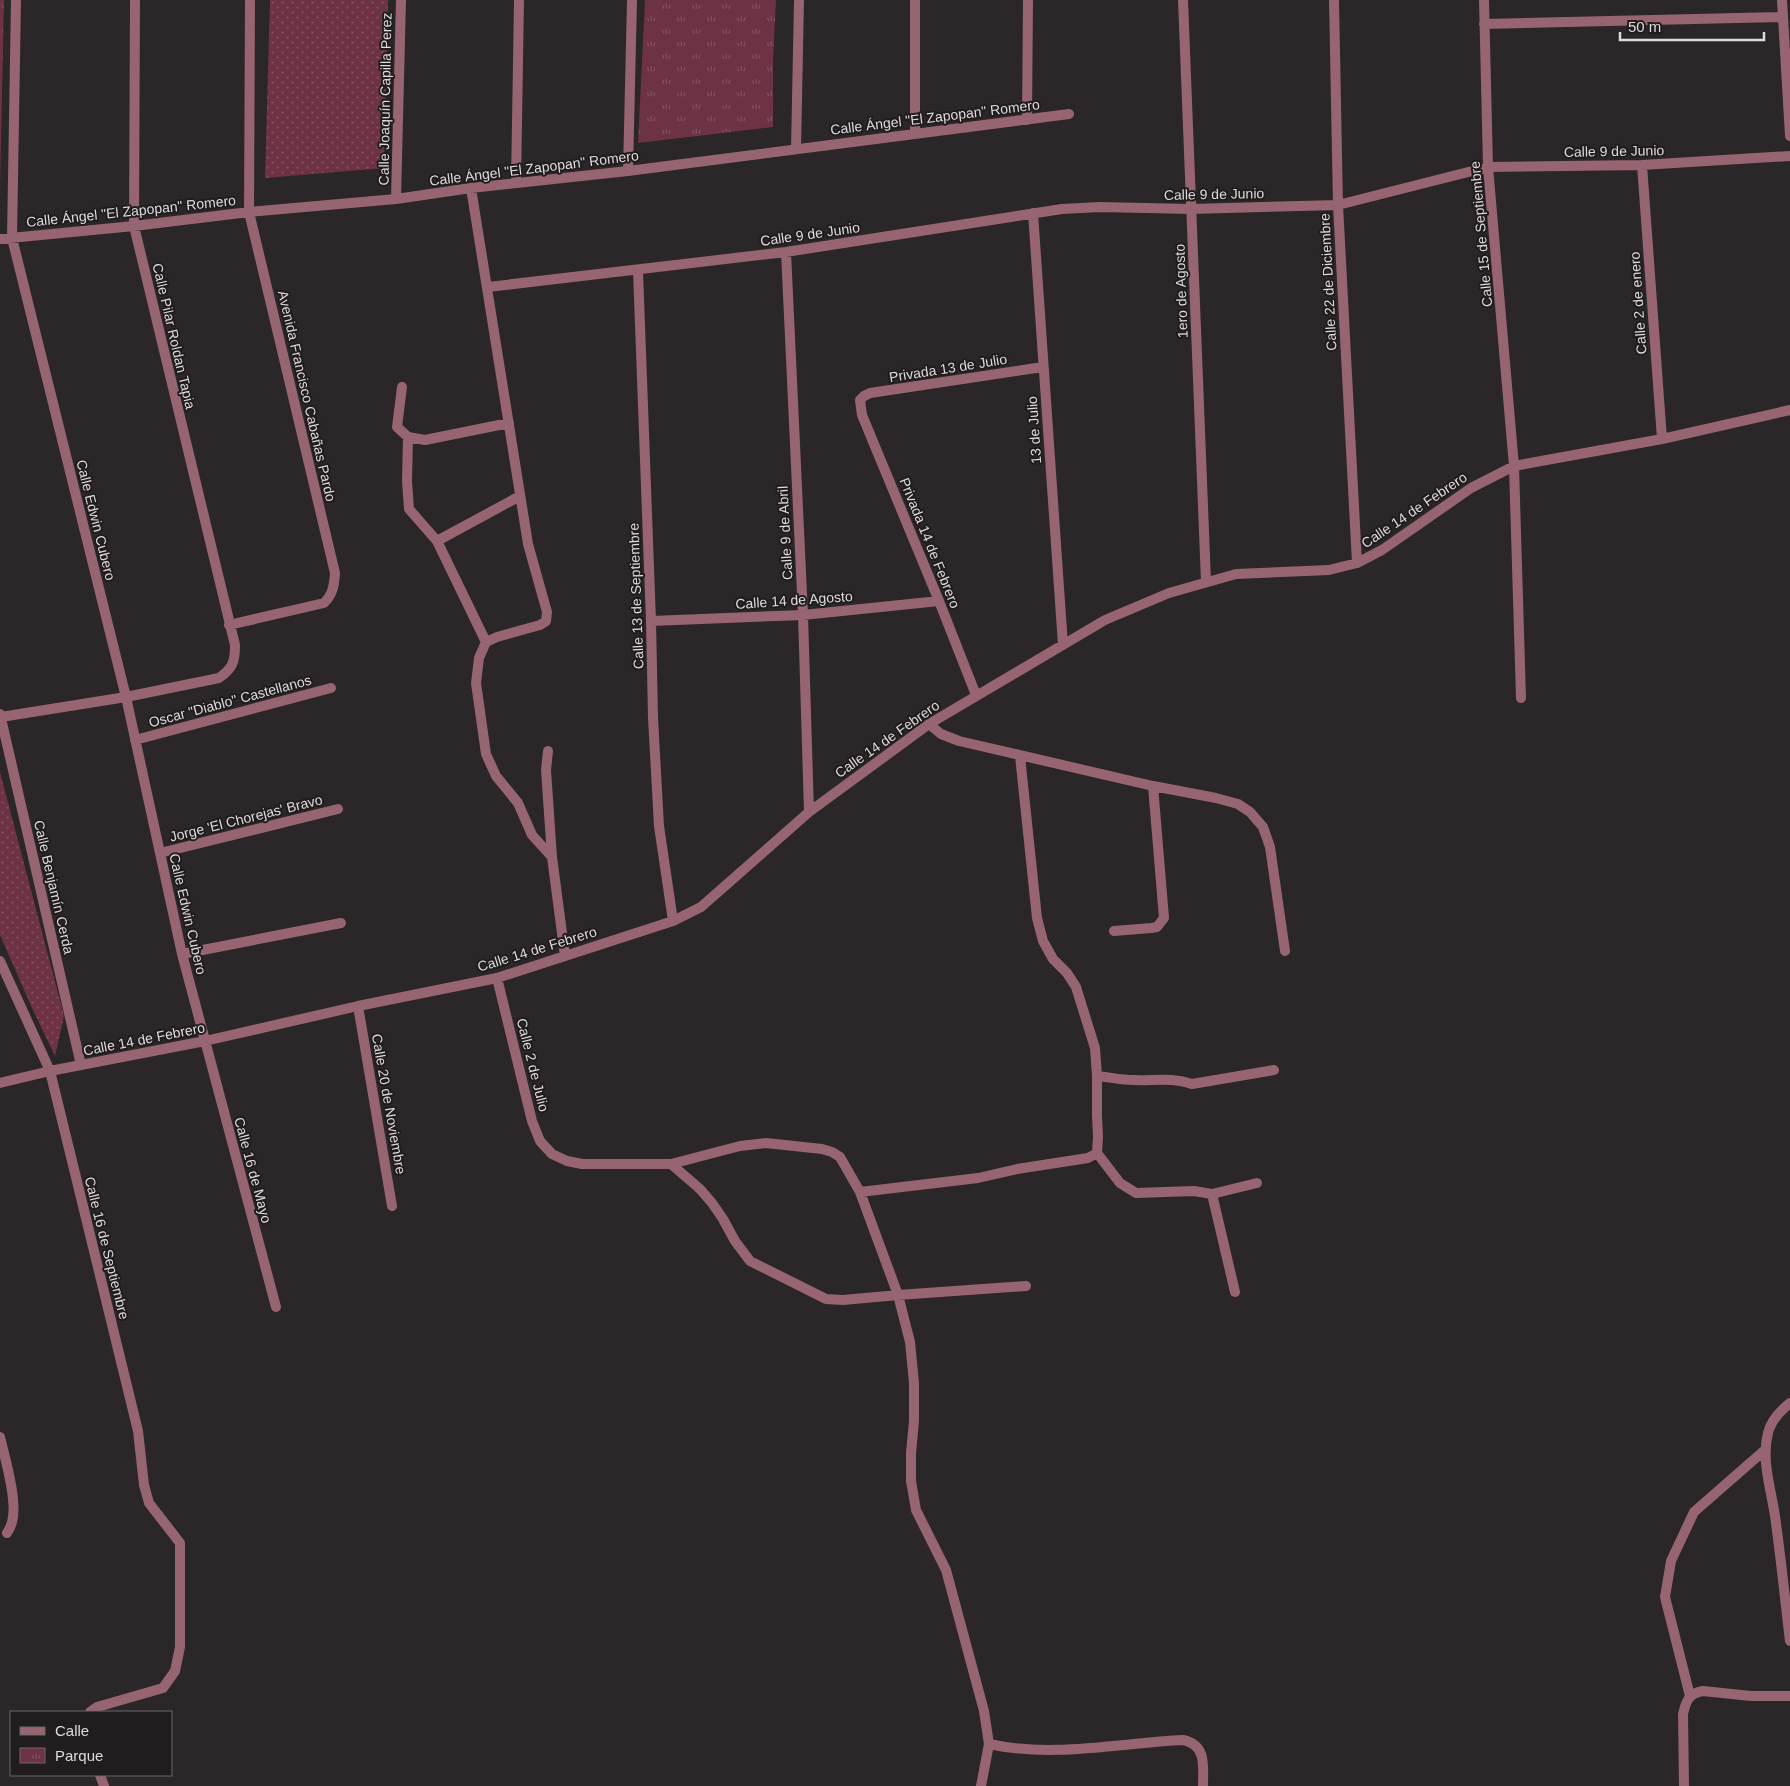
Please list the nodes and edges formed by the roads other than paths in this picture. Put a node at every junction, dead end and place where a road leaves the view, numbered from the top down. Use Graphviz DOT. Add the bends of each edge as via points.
graph roads {
  1 [pos="16,0"];
  2 [pos="135,0"];
  3 [pos="250,0"];
  4 [pos="401,0"];
  5 [pos="519,0"];
  6 [pos="632,0"];
  7 [pos="800,0"];
  8 [pos="915,0"];
  9 [pos="1028,0"];
  10 [pos="1183,0"];
  11 [pos="1334,0"];
  12 [pos="1484,0"];
  13 [pos="1782,0"];
  14 [pos="1782,17"];
  15 [pos="1484,24"];
  16 [pos="1069,114"];
  17 [pos="1027,120"];
  18 [pos="915,133"];
  19 [pos="1790,136"];
  20 [pos="796,149"];
  21 [pos="1790,156"];
  22 [pos="1642,165"];
  23 [pos="1488,167"];
  24 [pos="628,171"];
  25 [pos="516,183"];
  26 [pos="471,188"];
  27 [pos="396,199"];
  28 [pos="1338,205"];
  29 [pos="1191,209"];
  30 [pos="249,212"];
  31 [pos="1034,213"];
  32 [pos="134,226"];
  33 [pos="12,238"];
  34 [pos="0,239"];
  35 [pos="786,252"];
  36 [pos="638,270"];
  37 [pos="488,287"];
  38 [pos="1043,367"];
  39 [pos="402,387"];
  40 [pos="860,400"];
  41 [pos="1790,410"];
  42 [pos="509,423"];
  43 [pos="408,437"];
  44 [pos="1662,439"];
  45 [pos="1514,466"];
  46 [pos="520,496"];
  47 [pos="437,541"];
  48 [pos="1357,563"];
  49 [pos="1206,582"];
  50 [pos="939,601"];
  51 [pos="803,615"];
  52 [pos="651,621"];
  53 [pos="229,625"];
  54 [pos="486,642"];
  55 [pos="1063,645"];
  56 [pos="331,688"];
  57 [pos="976,695"];
  58 [pos="126,697"];
  59 [pos="1521,698"];
  60 [pos="0,716"];
  61 [pos="929,724"];
  62 [pos="135,740"];
  63 [pos="548,750"];
  64 [pos="1020,756"];
  65 [pos="1153,786"];
  66 [pos="338,809"];
  67 [pos="809,812"];
  68 [pos="160,853"];
  69 [pos="552,857"];
  70 [pos="672,920"];
  71 [pos="341,923"];
  72 [pos="1114,931"];
  73 [pos="1285,951"];
  74 [pos="182,954"];
  75 [pos="565,956"];
  76 [pos="0,961"];
  77 [pos="497,978"];
  78 [pos="358,1006"];
  79 [pos="204,1040"];
  80 [pos="81,1065"];
  81 [pos="1274,1070"];
  82 [pos="50,1071"];
  83 [pos="1097,1076"];
  84 [pos="0,1083"];
  85 [pos="1097,1153"];
  86 [pos="671,1164"];
  87 [pos="1257,1183"];
  88 [pos="860,1192"];
  89 [pos="1212,1194"];
  90 [pos="392,1206"];
  91 [pos="1026,1286"];
  92 [pos="1235,1292"];
  93 [pos="898,1294"];
  94 [pos="276,1307"];
  95 [pos="1790,1403"];
  96 [pos="0,1437"];
  97 [pos="1766,1449"];
  98 [pos="7,1533"];
  99 [pos="1790,1641"];
  100 [pos="1690,1696"];
  101 [pos="1790,1696"];
  102 [pos="92,1711"];
  103 [pos="989,1744"];
  104 [pos="981,1786"];
  105 [pos="1203,1786"];
  106 [pos="1684,1786"];
  1 -- 33 [label="street, Calle Edwin Cubero"];
  2 -- 32 [label="street, Calle Pilar Roldan Tapia"];
  3 -- 30 [label="street, Avenida Francisco Cabañas Pardo"];
  4 -- 27 [label="street, Calle Joaquín Capilla Perez"];
  5 -- 25 [label="street"];
  6 -- 24 [label="street"];
  7 -- 20 [label="street"];
  8 -- 18 [label="street"];
  9 -- 17 [label="street"];
  10 -- 29 [label="street, 1ero de Agosto"];
  11 -- 28 [label="street, Calle 22 de Diciembre"];
  12 -- 15 [label="street, Calle 15 de Septiembre"];
  13 -- 14 [label="street"];
  14 -- 15 [label="street"];
  14 -- 19 [label="street"];
  15 -- 23 [label="street, Calle 15 de Septiembre"];
  16 -- 17 [label="street, Calle Ángel \"El Zapopan\" Romero"];
  17 -- 18 [label="street, Calle Ángel \"El Zapopan\" Romero"];
  18 -- 20 [label="street, Calle Ángel \"El Zapopan\" Romero"];
  20 -- 24 [label="street, Calle Ángel \"El Zapopan\" Romero"];
  21 -- 22 [label="street, Calle 9 de Junio"];
  22 -- 23 [label="street, Calle 9 de Junio"];
  22 -- 44 [label="street, Calle 2 de enero"];
  23 -- 28 [label="street, Calle 9 de Junio"];
  23 -- 45 [label="street, Calle 15 de Septiembre"];
  24 -- 25 [label="street, Calle Ángel \"El Zapopan\" Romero"];
  25 -- 26 [label="street, Calle Ángel \"El Zapopan\" Romero"];
  26 -- 27 [label="street, Calle Ángel \"El Zapopan\" Romero"];
  26 -- 37 [label="street"];
  27 -- 30 [label="street, Calle Ángel \"El Zapopan\" Romero"];
  28 -- 29 [label="street, Calle 9 de Junio"];
  28 -- 48 [label="street, Calle 22 de Diciembre"];
  29 -- 31 [label="street, Calle 9 de Junio" via="1100,206"];
  29 -- 49 [label="street, 1ero de Agosto"];
  30 -- 32 [label="street, Calle Ángel \"El Zapopan\" Romero"];
  30 -- 53 [label="street, Avenida Francisco Cabañas Pardo" via="335,573 331,596 324,603"];
  31 -- 35 [label="street, Calle 9 de Junio"];
  31 -- 38 [label="street, 13 de Julio"];
  32 -- 33 [label="street, Calle Ángel \"El Zapopan\" Romero"];
  32 -- 53 [label="street, Calle Pilar Roldan Tapia"];
  33 -- 34 [label="street, Calle Ángel \"El Zapopan\" Romero"];
  33 -- 58 [label="street, Calle Edwin Cubero"];
  35 -- 36 [label="street, Calle 9 de Junio"];
  35 -- 51 [label="street, Calle 9 de Abril"];
  36 -- 37 [label="street, Calle 9 de Junio"];
  36 -- 52 [label="street, Calle 13 de Septiembre"];
  37 -- 42 [label="street"];
  38 -- 40 [label="street, Privada 13 de Julio" via="870,394"];
  38 -- 55 [label="street, 13 de Julio"];
  39 -- 43 [label="street" via="397,427"];
  40 -- 50 [label="street, Privada 14 de Febrero" via="862,415"];
  41 -- 44 [label="street, Calle 14 de Febrero"];
  42 -- 43 [label="street" via="425,440"];
  42 -- 46 [label="street"];
  43 -- 47 [label="street" via="409,509"];
  44 -- 45 [label="street, Calle 14 de Febrero"];
  45 -- 48 [label="street, Calle 14 de Febrero" via="1471,488 1382,550"];
  45 -- 59 [label="street, Calle 15 de Septiembre"];
  46 -- 47 [label="street"];
  46 -- 54 [label="street" via="534,571 547,612 546,621"];
  47 -- 54 [label="street"];
  48 -- 49 [label="street, Calle 14 de Febrero" via="1329,570 1236,574"];
  49 -- 55 [label="street, Calle 14 de Febrero" via="1169,593 1105,620"];
  50 -- 51 [label="street, Calle 14 de Agosto"];
  50 -- 57 [label="street, Privada 14 de Febrero"];
  51 -- 52 [label="street, Calle 14 de Agosto"];
  51 -- 67 [label="street, Calle 9 de Abril"];
  52 -- 70 [label="street, Calle 13 de Septiembre" via="659,826"];
  53 -- 58 [label="street, Calle Pilar Roldan Tapia" via="235,658 229,671 219,678"];
  54 -- 69 [label="street" via="479,658 476,683 486,754 496,776 518,802 532,835"];
  55 -- 57 [label="street, Calle 14 de Febrero"];
  56 -- 62 [label="street, Oscar \"Diablo\" Castellanos"];
  57 -- 61 [label="street, Calle 14 de Febrero"];
  58 -- 60 [label="street"];
  58 -- 62 [label="street, Calle Edwin Cubero"];
  60 -- 80 [label="street, Calle Benjamín Cerda"];
  61 -- 64 [label="street" via="941,734 959,741"];
  61 -- 67 [label="street, Calle 14 de Febrero"];
  62 -- 68 [label="street, Calle Edwin Cubero"];
  63 -- 69 [label="street" via="546,770"];
  64 -- 65 [label="street"];
  64 -- 83 [label="street" via="1037,918 1043,940 1076,988 1094,1048"];
  65 -- 72 [label="street" via="1164,918 1157,927"];
  65 -- 73 [label="street" via="1238,804 1263,827 1270,847"];
  66 -- 68 [label="street, Jorge 'El Chorejas' Bravo"];
  67 -- 70 [label="street, Calle 14 de Febrero" via="701,907"];
  68 -- 74 [label="street, Calle Edwin Cubero"];
  69 -- 75 [label="street"];
  70 -- 75 [label="street, Calle 14 de Febrero"];
  71 -- 74 [label="street"];
  74 -- 79 [label="street, Calle Edwin Cubero"];
  75 -- 77 [label="street, Calle 14 de Febrero"];
  76 -- 82 [label="street, Calle 16 de Septiembre"];
  77 -- 78 [label="street, Calle 14 de Febrero"];
  77 -- 86 [label="street, Calle 2 de Julio" via="532,1121 540,1141 552,1154 582,1164"];
  78 -- 79 [label="street, Calle 14 de Febrero"];
  78 -- 90 [label="street, Calle 20 de Noviembre"];
  79 -- 80 [label="street, Calle 14 de Febrero"];
  79 -- 94 [label="street, Calle 16 de Mayo"];
  80 -- 82 [label="street, Calle 14 de Febrero"];
  81 -- 83 [label="street" via="1192,1084 1181,1080"];
  82 -- 84 [label="street, Calle 14 de Febrero"];
  82 -- 102 [label="street, Calle 16 de Septiembre" via="138,1431 144,1485 149,1503 180,1543 180,1647 175,1671 163,1688"];
  83 -- 85 [label="street"];
  85 -- 88 [label="street" via="1088,1158 978,1178"];
  85 -- 89 [label="street" via="1120,1183 1136,1193 1194,1191"];
  86 -- 88 [label="street" via="752,1144 822,1149 840,1157"];
  86 -- 93 [label="street" via="712,1203 750,1261 826,1299"];
  87 -- 89 [label="street"];
  88 -- 93 [label="street"];
  89 -- 92 [label="street"];
  91 -- 93 [label="street"];
  93 -- 103 [label="street" via="910,1342 914,1383 911,1481 916,1510 946,1570 984,1712"];
  95 -- 97 [label="street" via="1778,1413 1768,1432"];
  96 -- 98 [label="street" via="10,1475 13,1507"];
  97 -- 99 [label="street"];
  97 -- 100 [label="street" via="1694,1512 1671,1561 1665,1597"];
  100 -- 101 [label="street" via="1703,1691"];
  100 -- 106 [label="street" via="1683,1714"];
  103 -- 104 [label="street"];
  103 -- 105 [label="street" via="1011,1749 1050,1750 1183,1740 1193,1742 1200,1750"];
}
